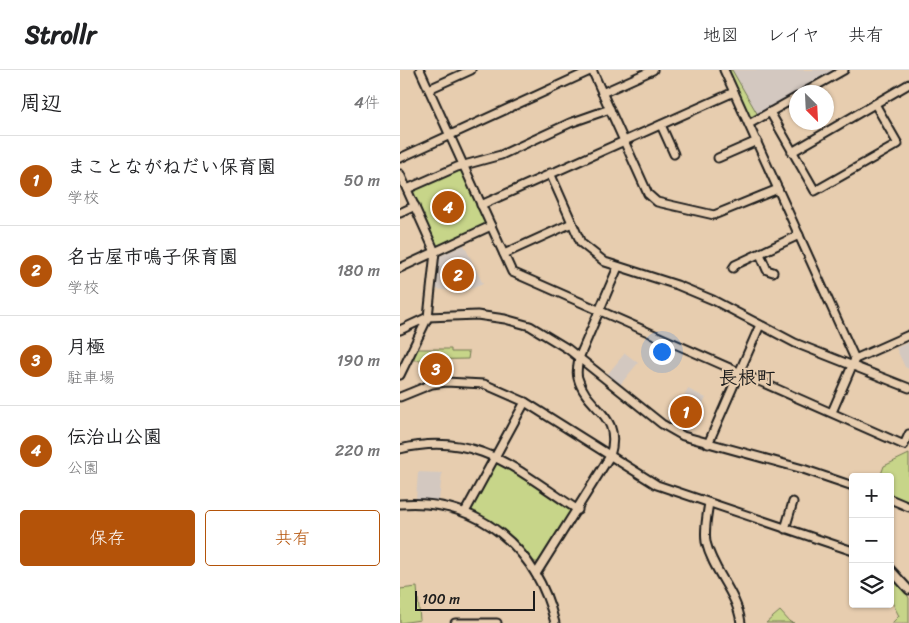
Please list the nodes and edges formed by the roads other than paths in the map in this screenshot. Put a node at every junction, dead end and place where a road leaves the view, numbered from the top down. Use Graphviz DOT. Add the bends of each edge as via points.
graph roads {
  1 [pos="420,70"];
  2 [pos="471,70"];
  3 [pos="592,70"];
  4 [pos="653,70"];
  5 [pos="724,70"];
  6 [pos="844,70"];
  7 [pos="909,84"];
  8 [pos="817,85"];
  9 [pos="429,89"];
  10 [pos="734,92"];
  11 [pos="602,93"];
  12 [pos="789,101"];
  13 [pos="875,104"];
  14 [pos="610,110"];
  15 [pos="770,112"];
  16 [pos="749,124"];
  17 [pos="661,125"];
  18 [pos="450,135"];
  19 [pos="624,141"];
  20 [pos="757,141"];
  21 [pos="792,152"];
  22 [pos="674,154"];
  23 [pos="400,158"];
  24 [pos="718,158"];
  25 [pos="463,166"];
  26 [pos="550,173"];
  27 [pos="400,174"];
  28 [pos="407,189"];
  29 [pos="778,189"];
  30 [pos="481,204"];
  31 [pos="415,206"];
  32 [pos="400,213"];
  33 [pos="572,223"];
  34 [pos="491,226"];
  35 [pos="799,235"];
  36 [pos="435,252"];
  37 [pos="504,254"];
  38 [pos="760,254"];
  39 [pos="618,267"];
  40 [pos="400,268"];
  41 [pos="733,268"];
  42 [pos="773,272"];
  43 [pos="599,310"];
  44 [pos="428,317"];
  45 [pos="760,325"];
  46 [pos="400,330"];
  47 [pos="909,335"];
  48 [pos="579,358"];
  49 [pos="853,362"];
  50 [pos="739,372"];
  51 [pos="400,375"];
  52 [pos="909,388"];
  53 [pos="400,397"];
  54 [pos="525,402"];
  55 [pos="832,412"];
  56 [pos="909,434"];
  57 [pos="708,444"];
  58 [pos="400,449"];
  59 [pos="495,456"];
  60 [pos="610,456"];
  61 [pos="849,485"];
  62 [pos="894,501"];
  63 [pos="793,502"];
  64 [pos="709,503"];
  65 [pos="400,504"];
  66 [pos="909,507"];
  67 [pos="578,510"];
  68 [pos="465,512"];
  69 [pos="786,528"];
  70 [pos="849,550"];
  71 [pos="894,573"];
  72 [pos="536,574"];
  73 [pos="909,590"];
  74 [pos="455,623"];
  75 [pos="497,623"];
  76 [pos="555,623"];
  77 [pos="741,623"];
  1 -- 9 [label="street"];
  2 -- 9 [label="street"];
  3 -- 11 [label="street"];
  3 -- 18 [label="street"];
  4 -- 11 [label="street"];
  5 -- 10 [label="street"];
  6 -- 8 [label="street"];
  7 -- 13 [label="street"];
  9 -- 18 [label="street"];
  10 -- 16 [label="street"];
  10 -- 17 [label="street"];
  11 -- 14 [label="street"];
  12 -- 15 [label="street"];
  13 -- 21 [label="street"];
  13 -- 21 [label="street" via="898,144 815,190"];
  14 -- 19 [label="street"];
  14 -- 25 [label="street" via="570,123 501,155"];
  15 -- 16 [label="street"];
  15 -- 21 [label="street"];
  16 -- 20 [label="street"];
  17 -- 19 [label="street"];
  17 -- 22 [label="street"];
  18 -- 23 [label="street"];
  18 -- 25 [label="street"];
  19 -- 26 [label="street"];
  19 -- 29 [label="street" via="648,194 657,202 714,215"];
  20 -- 24 [label="street"];
  20 -- 29 [label="street"];
  25 -- 28 [label="street"];
  25 -- 30 [label="street"];
  26 -- 30 [label="street"];
  26 -- 33 [label="street"];
  27 -- 28 [label="street"];
  28 -- 31 [label="street"];
  29 -- 35 [label="street"];
  30 -- 34 [label="street"];
  31 -- 32 [label="street"];
  31 -- 36 [label="street"];
  33 -- 37 [label="street"];
  33 -- 39 [label="street" via="581,243 605,262"];
  34 -- 36 [label="street"];
  34 -- 37 [label="street"];
  35 -- 38 [label="street"];
  35 -- 49 [label="street"];
  36 -- 40 [label="street"];
  36 -- 44 [label="street"];
  37 -- 43 [label="street" via="512,272"];
  38 -- 41 [label="street"];
  38 -- 42 [label="street" via="768,270"];
  39 -- 43 [label="street"];
  39 -- 45 [label="street" via="677,285"];
  43 -- 48 [label="street"];
  43 -- 50 [label="street"];
  44 -- 46 [label="street"];
  44 -- 48 [label="street" via="477,315 505,319 548,335"];
  44 -- 51 [label="street"];
  45 -- 49 [label="street" via="795,343"];
  45 -- 50 [label="street"];
  47 -- 49 [label="street"];
  48 -- 57 [label="street" via="662,424 683,436"];
  48 -- 60 [label="street" via="578,377 582,387 611,424 614,440"];
  49 -- 52 [label="street"];
  49 -- 55 [label="street"];
  50 -- 55 [label="street"];
  50 -- 57 [label="street"];
  53 -- 54 [label="street" via="432,384 463,382 484,384"];
  54 -- 59 [label="street"];
  54 -- 60 [label="street"];
  55 -- 56 [label="street" via="904,445"];
  57 -- 61 [label="street"];
  58 -- 59 [label="street" via="433,444 464,447"];
  59 -- 67 [label="street"];
  59 -- 68 [label="street"];
  60 -- 64 [label="street" via="657,485"];
  60 -- 67 [label="street"];
  62 -- 66 [label="street"];
  63 -- 69 [label="street"];
  64 -- 69 [label="street"];
  64 -- 77 [label="street" via="706,541 712,561 733,595"];
  65 -- 68 [label="street" via="437,505"];
  67 -- 72 [label="street"];
  68 -- 72 [label="street" via="510,541"];
  69 -- 70 [label="street"];
  71 -- 73 [label="street"];
  72 -- 76 [label="street"];
  74 -- 75 [label="street"];
}
